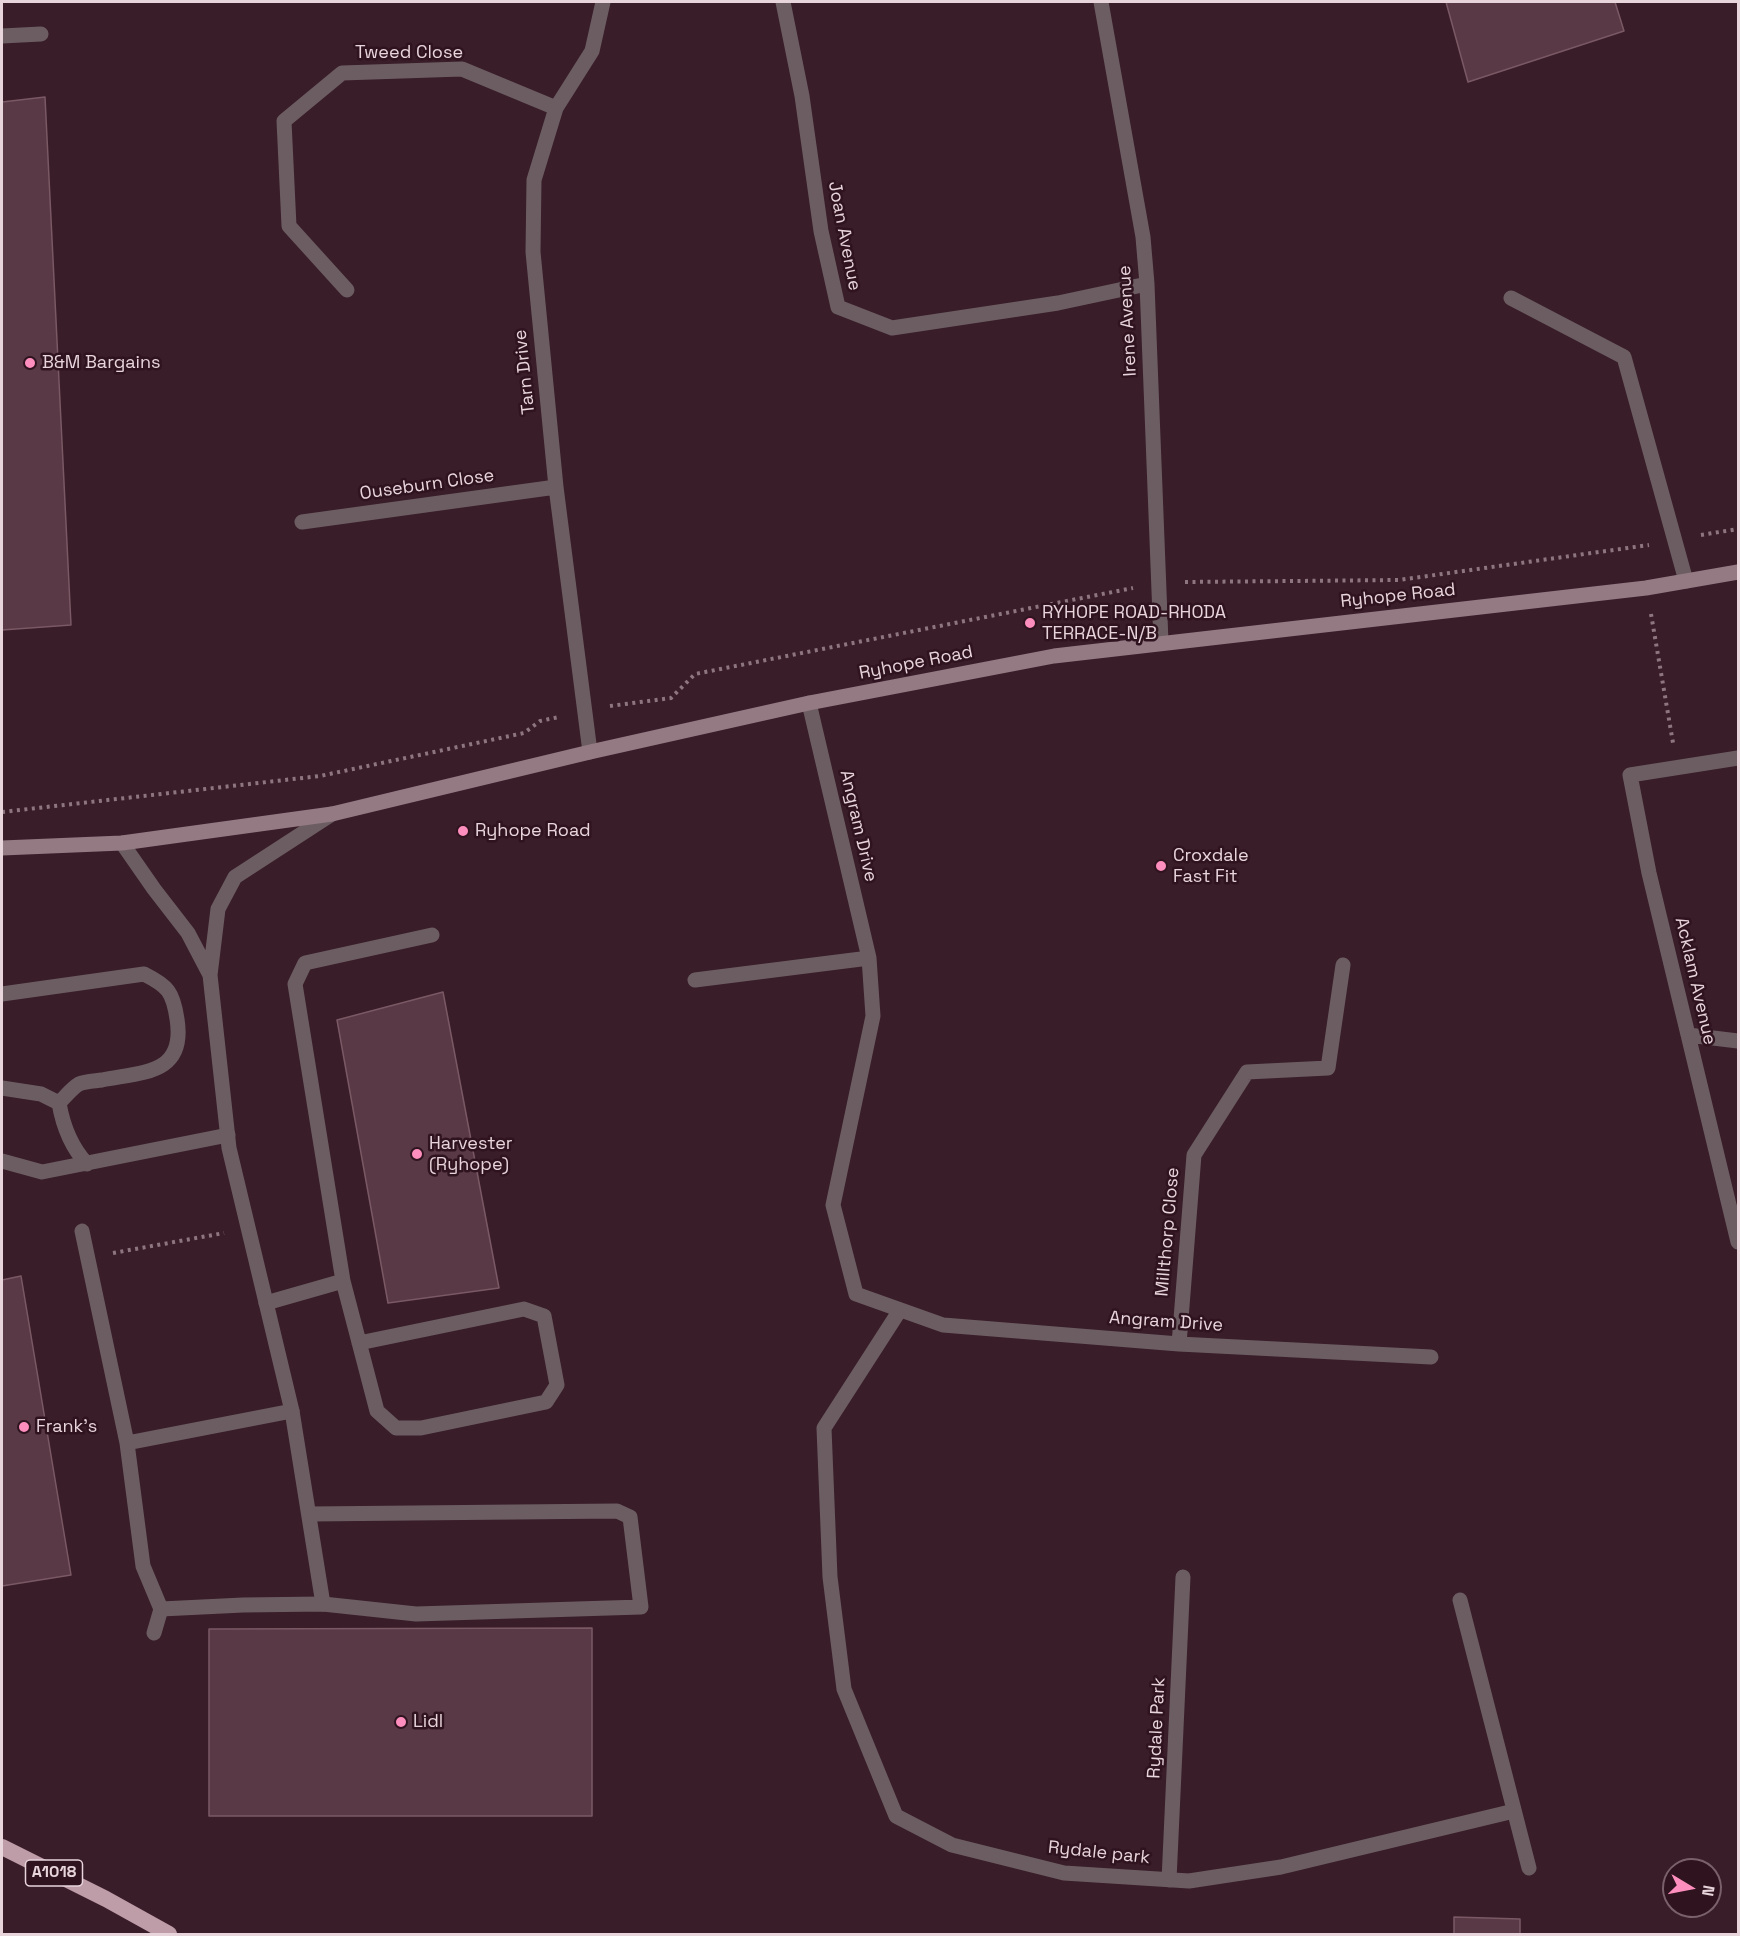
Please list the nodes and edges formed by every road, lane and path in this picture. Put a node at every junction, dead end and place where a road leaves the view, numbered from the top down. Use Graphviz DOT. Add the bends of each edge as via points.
graph roads {
  1 [pos="603,2"];
  2 [pos="783,2"];
  3 [pos="1101,2"];
  4 [pos="41,34"];
  5 [pos="2,36"];
  6 [pos="556,108"];
  7 [pos="1147,284"];
  8 [pos="347,290"];
  9 [pos="1511,298"];
  10 [pos="556,487"];
  11 [pos="302,522"];
  12 [pos="1738,529"];
  13 [pos="1674,540"];
  14 [pos="1738,572"];
  15 [pos="1686,581"];
  16 [pos="1158,585"];
  17 [pos="1646,588"];
  18 [pos="1161,642"];
  19 [pos="808,703"];
  20 [pos="585,712"];
  21 [pos="590,752"];
  22 [pos="1738,758"];
  23 [pos="1678,767"];
  24 [pos="2,812"];
  25 [pos="332,814"];
  26 [pos="122,843"];
  27 [pos="2,848"];
  28 [pos="432,935"];
  29 [pos="869,958"];
  30 [pos="1343,965"];
  31 [pos="210,975"];
  32 [pos="695,980"];
  33 [pos="2,994"];
  34 [pos="1688,1035"];
  35 [pos="1738,1041"];
  36 [pos="2,1088"];
  37 [pos="59,1103"];
  38 [pos="228,1135"];
  39 [pos="2,1161"];
  40 [pos="87,1164"];
  41 [pos="248,1228"];
  42 [pos="82,1231"];
  43 [pos="1738,1242"];
  44 [pos="88,1258"];
  45 [pos="343,1281"];
  46 [pos="266,1303"];
  47 [pos="900,1310"];
  48 [pos="359,1342"];
  49 [pos="1179,1344"];
  50 [pos="1431,1357"];
  51 [pos="292,1411"];
  52 [pos="127,1443"];
  53 [pos="310,1514"];
  54 [pos="1184,1577"];
  55 [pos="1460,1600"];
  56 [pos="323,1604"];
  57 [pos="161,1609"];
  58 [pos="154,1633"];
  59 [pos="1514,1810"];
  60 [pos="2,1847"];
  61 [pos="1529,1868"];
  62 [pos="1169,1880"];
  63 [pos="169,1935"];
  1 -- 6 [label="street, Tarn Drive" via="592,51"];
  2 -- 7 [label="street, Joan Avenue" via="802,96 820,231 838,307 892,328 1059,303"];
  3 -- 7 [label="street, Irene Avenue" via="1143,237"];
  4 -- 5 [label="street"];
  6 -- 8 [label="street, Tweed Close" via="462,69 342,73 284,121 289,226"];
  6 -- 10 [label="street, Tarn Drive" via="534,180 533,252"];
  7 -- 16 [label="street, Irene Avenue"];
  9 -- 13 [label="street" via="1624,357"];
  10 -- 11 [label="street, Ouseburn Close"];
  10 -- 20 [label="street, Tarn Drive"];
  12 -- 13 [label="path"];
  13 -- 15 [label="street"];
  13 -- 16 [label="path" via="1399,580"];
  14 -- 15 [label="main road, Ryhope Road"];
  15 -- 17 [label="main road, Ryhope Road"];
  16 -- 18 [label="street, Irene Avenue"];
  16 -- 20 [label="path" via="695,674 671,698"];
  17 -- 18 [label="main road, Ryhope Road"];
  17 -- 23 [label="path"];
  18 -- 19 [label="main road, Ryhope Road" via="1054,656"];
  19 -- 21 [label="main road, Ryhope Road"];
  19 -- 29 [label="street, Angram Drive"];
  20 -- 21 [label="street, Tarn Drive"];
  20 -- 24 [label="path" via="540,721 524,733 320,776"];
  21 -- 25 [label="main road, Ryhope Road"];
  22 -- 23 [label="street"];
  23 -- 34 [label="street, Acklam Avenue" via="1630,775"];
  25 -- 26 [label="main road, Ryhope Road"];
  25 -- 31 [label="street" via="235,877 218,909"];
  26 -- 27 [label="main road, Ryhope Road"];
  26 -- 31 [label="street" via="188,933"];
  28 -- 45 [label="street" via="305,963 295,984"];
  29 -- 32 [label="street"];
  29 -- 47 [label="street, Angram Drive" via="873,1016 832,1205 856,1294"];
  30 -- 49 [label="street, Millthorp Close" via="1328,1068 1247,1072 1194,1155"];
  31 -- 38 [label="street"];
  33 -- 37 [label="street" via="144,974 164,984 172,998 178,1021 178,1046 171,1059 156,1070 80,1083"];
  34 -- 35 [label="street"];
  34 -- 43 [label="street, Acklam Avenue"];
  36 -- 37 [label="street" via="41,1094"];
  37 -- 40 [label="street" via="76,1152"];
  38 -- 40 [label="street"];
  38 -- 41 [label="street"];
  39 -- 40 [label="street" via="42,1172"];
  41 -- 44 [label="path"];
  41 -- 46 [label="street"];
  42 -- 44 [label="street"];
  44 -- 52 [label="street"];
  45 -- 46 [label="street"];
  45 -- 48 [label="street"];
  46 -- 51 [label="street"];
  47 -- 49 [label="street, Angram Drive" via="943,1325"];
  47 -- 62 [label="street, Rydale park" via="825,1428 830,1577 844,1689 896,1816 952,1845 1064,1873"];
  48 -- 48 [label="street" via="376,1411 396,1428 421,1428 546,1402 557,1385 544,1316 524,1309"];
  49 -- 50 [label="street, Angram Drive"];
  51 -- 52 [label="street"];
  51 -- 53 [label="street"];
  52 -- 57 [label="street" via="143,1566"];
  53 -- 56 [label="street"];
  53 -- 56 [label="street" via="617,1511 630,1517 641,1607 416,1614"];
  54 -- 62 [label="street, Rydale Park"];
  55 -- 59 [label="street"];
  56 -- 57 [label="street"];
  57 -- 58 [label="street"];
  59 -- 61 [label="street"];
  59 -- 62 [label="street, Rydale park" via="1281,1867 1189,1881"];
  60 -- 63 [label="highway, A1018"];
}
